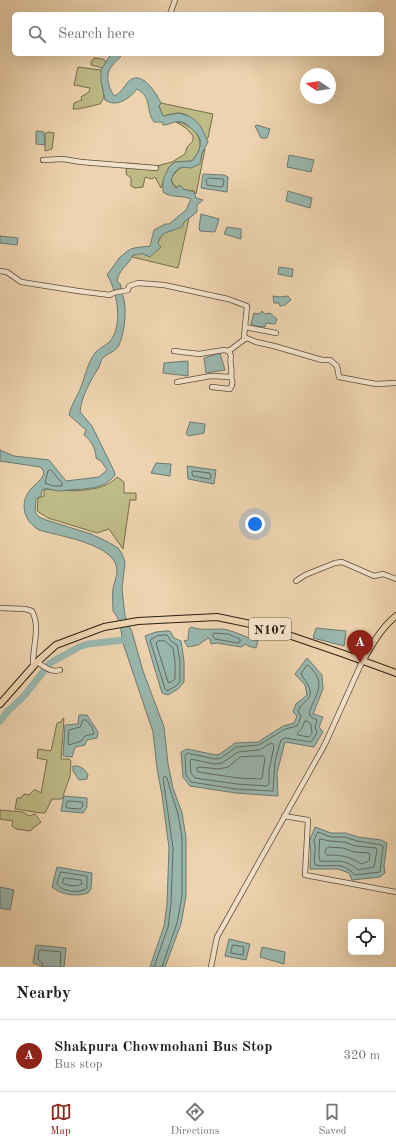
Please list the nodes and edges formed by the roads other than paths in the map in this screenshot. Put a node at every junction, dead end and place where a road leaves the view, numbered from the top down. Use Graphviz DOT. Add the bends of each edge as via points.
graph roads {
  1 [pos="175,0"];
  2 [pos="171,12"];
  3 [pos="43,160"];
  4 [pos="156,168"];
  5 [pos="0,271"];
  6 [pos="245,327"];
  7 [pos="276,333"];
  8 [pos="246,338"];
  9 [pos="174,351"];
  10 [pos="229,351"];
  11 [pos="231,377"];
  12 [pos="177,382"];
  13 [pos="396,383"];
  14 [pos="212,387"];
  15 [pos="396,580"];
  16 [pos="296,581"];
  17 [pos="0,608"];
  18 [pos="396,616"];
  19 [pos="362,662"];
  20 [pos="38,665"];
  21 [pos="60,670"];
  22 [pos="396,673"];
  23 [pos="0,704"];
  24 [pos="284,816"];
  25 [pos="396,892"];
  26 [pos="211,967"];
  1 -- 2 [label="street"];
  3 -- 4 [label="street" via="63,159"];
  5 -- 6 [label="street" via="7,272 21,282 110,295 112,292 128,290 129,286 138,283 164,285 228,299 247,306"];
  6 -- 7 [label="street"];
  6 -- 8 [label="street"];
  8 -- 10 [label="street"];
  8 -- 13 [label="street" via="322,360 330,360 337,366 339,377 376,384"];
  9 -- 10 [label="street" via="199,354"];
  10 -- 11 [label="street"];
  11 -- 12 [label="street" via="211,376"];
  11 -- 14 [label="street" via="233,380 230,389"];
  15 -- 16 [label="street" via="383,574 374,576 342,562 305,575"];
  17 -- 20 [label="street" via="32,611 36,626 33,656"];
  18 -- 19 [label="main road" via="376,638"];
  19 -- 20 [label="highway, N107" via="265,627 217,617 138,620 104,627 56,646"];
  19 -- 22 [label="highway, N107"];
  19 -- 24 [label="street" via="325,744"];
  20 -- 21 [label="street" via="55,672"];
  20 -- 23 [label="highway, N107"];
  24 -- 25 [label="street" via="308,820 305,875"];
  24 -- 26 [label="street" via="217,937"];
}
